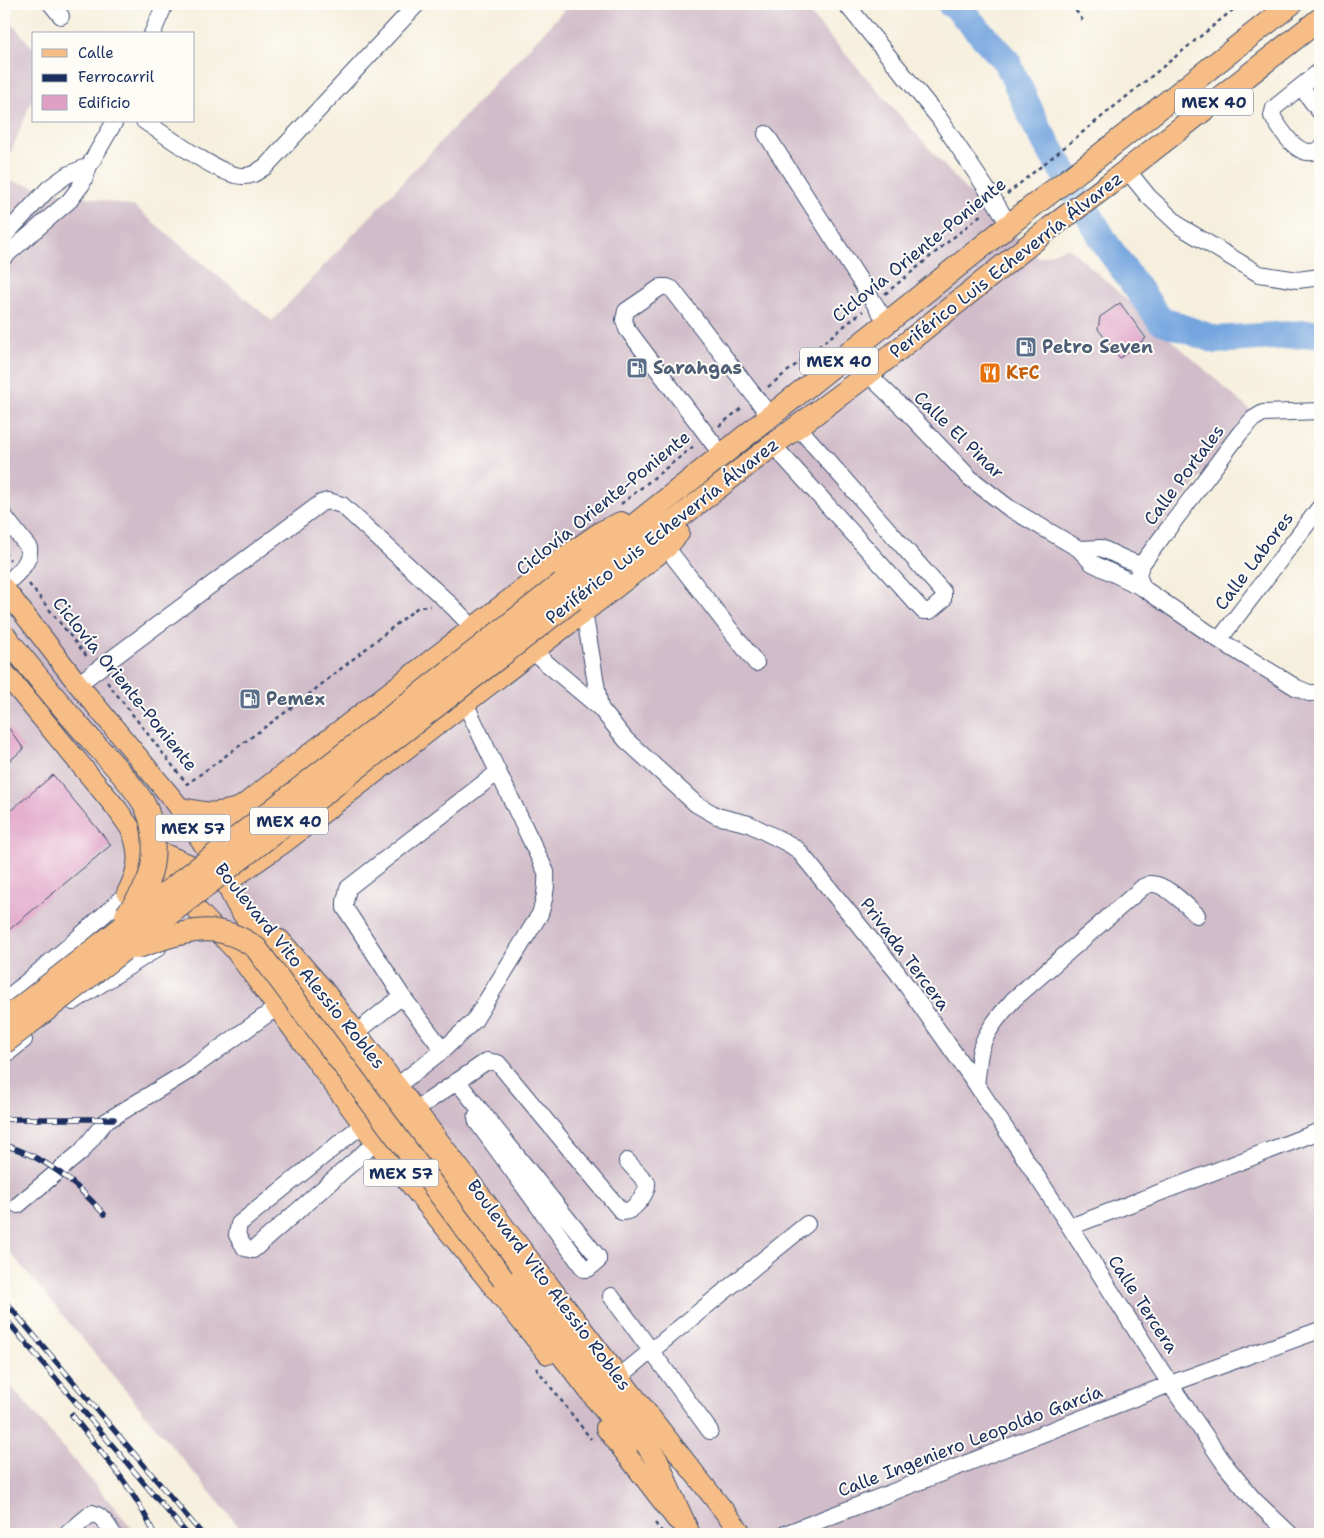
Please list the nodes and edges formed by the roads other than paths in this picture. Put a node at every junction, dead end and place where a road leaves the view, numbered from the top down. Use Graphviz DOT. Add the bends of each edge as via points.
graph roads {
  1 [pos="165,4"];
  2 [pos="417,4"];
  3 [pos="846,4"];
  4 [pos="1291,4"];
  5 [pos="1320,19"];
  6 [pos="153,32"];
  7 [pos="1320,71"];
  8 [pos="1301,87"];
  9 [pos="1320,112"];
  10 [pos="114,122"];
  11 [pos="146,122"];
  12 [pos="766,134"];
  13 [pos="1320,149"];
  14 [pos="89,166"];
  15 [pos="1127,170"];
  16 [pos="1009,224"];
  17 [pos="4,236"];
  18 [pos="4,257"];
  19 [pos="1320,278"];
  20 [pos="886,323"];
  21 [pos="868,374"];
  22 [pos="1320,411"];
  23 [pos="770,416"];
  24 [pos="798,426"];
  25 [pos="773,445"];
  26 [pos="722,455"];
  27 [pos="698,502"];
  28 [pos="1320,507"];
  29 [pos="4,516"];
  30 [pos="644,518"];
  31 [pos="666,547"];
  32 [pos="1079,549"];
  33 [pos="1141,565"];
  34 [pos="4,587"];
  35 [pos="1143,588"];
  36 [pos="573,598"];
  37 [pos="474,629"];
  38 [pos="4,635"];
  39 [pos="1219,640"];
  40 [pos="532,651"];
  41 [pos="756,663"];
  42 [pos="4,672"];
  43 [pos="78,684"];
  44 [pos="1320,693"];
  45 [pos="465,703"];
  46 [pos="600,708"];
  47 [pos="498,772"];
  48 [pos="154,777"];
  49 [pos="241,808"];
  50 [pos="117,809"];
  51 [pos="181,809"];
  52 [pos="137,838"];
  53 [pos="282,843"];
  54 [pos="159,870"];
  55 [pos="227,881"];
  56 [pos="127,893"];
  57 [pos="1197,915"];
  58 [pos="170,941"];
  59 [pos="109,948"];
  60 [pos="235,950"];
  61 [pos="402,996"];
  62 [pos="4,1001"];
  63 [pos="276,1008"];
  64 [pos="4,1020"];
  65 [pos="356,1033"];
  66 [pos="4,1043"];
  67 [pos="443,1050"];
  68 [pos="4,1056"];
  69 [pos="457,1081"];
  70 [pos="976,1084"];
  71 [pos="397,1086"];
  72 [pos="415,1110"];
  73 [pos="480,1110"];
  74 [pos="363,1124"];
  75 [pos="1320,1131"];
  76 [pos="376,1142"];
  77 [pos="627,1160"];
  78 [pos="18,1205"];
  79 [pos="807,1224"];
  80 [pos="1070,1227"];
  81 [pos="611,1296"];
  82 [pos="1320,1330"];
  83 [pos="651,1351"];
  84 [pos="619,1377"];
  85 [pos="1170,1384"];
  86 [pos="710,1431"];
  87 [pos="668,1490"];
  88 [pos="68,1534"];
  89 [pos="113,1534"];
  90 [pos="689,1534"];
  91 [pos="742,1534"];
  92 [pos="785,1534"];
  93 [pos="1290,1534"];
  1 -- 6 [label="street"];
  2 -- 11 [label="street" via="254,175 241,177 224,173"];
  3 -- 16 [label="street" via="939,118"];
  4 -- 16 [label="highway, Periférico Luis Echeverría Álvarez / MEX 40"];
  5 -- 15 [label="highway, Periférico Luis Echeverría Álvarez / MEX 40"];
  7 -- 8 [label="street"];
  8 -- 9 [label="street"];
  8 -- 13 [label="street" via="1274,108 1272,116 1293,145 1313,153"];
  10 -- 14 [label="street"];
  12 -- 20 [label="street"];
  14 -- 17 [label="street" via="67,175 49,188"];
  14 -- 18 [label="street" via="82,184 70,200"];
  15 -- 19 [label="street" via="1148,196 1181,227 1258,274 1298,280"];
  15 -- 21 [label="highway, Periférico Luis Echeverría Álvarez / MEX 40"];
  16 -- 20 [label="highway, Periférico Luis Echeverría Álvarez / MEX 40"];
  20 -- 23 [label="highway, Periférico Luis Echeverría Álvarez / MEX 40"];
  21 -- 24 [label="highway, Periférico Luis Echeverría Álvarez / MEX 40"];
  21 -- 32 [label="street, Calle El Pinar" via="970,478 1009,508"];
  22 -- 33 [label="street, Calle Portales" via="1263,413 1253,419"];
  23 -- 26 [label="highway, Periférico Luis Echeverría Álvarez / MEX 40"];
  23 -- 26 [label="street" via="672,289 661,287 626,311 627,329"];
  24 -- 25 [label="highway, Periférico Luis Echeverría Álvarez / MEX 40"];
  24 -- 25 [label="street" via="943,592 943,600 930,611 923,611"];
  25 -- 27 [label="highway, Periférico Luis Echeverría Álvarez / MEX 40"];
  26 -- 30 [label="highway, Periférico Luis Echeverría Álvarez / MEX 40"];
  27 -- 31 [label="highway"];
  27 -- 36 [label="highway, Periférico Luis Echeverría Álvarez / MEX 40"];
  28 -- 39 [label="street, Calle Labores"];
  29 -- 34 [label="street" via="29,548 29,557"];
  30 -- 36 [label="highway, Periférico Luis Echeverría Álvarez / MEX 40"];
  30 -- 37 [label="highway" via="602,532"];
  31 -- 36 [label="highway"];
  31 -- 41 [label="street"];
  32 -- 33 [label="street, Calle El Pinar" via="1101,548"];
  32 -- 35 [label="street, Calle El Pinar" via="1092,563"];
  33 -- 35 [label="street" via="1138,576"];
  34 -- 43 [label="main road, Boulevard Vito Alessio Robles"];
  35 -- 39 [label="street, Calle El Pinar"];
  36 -- 40 [label="highway"];
  36 -- 46 [label="street"];
  36 -- 59 [label="highway, Periférico Luis Echeverría Álvarez / MEX 40, bridge"];
  37 -- 43 [label="street" via="342,505 328,501"];
  37 -- 49 [label="highway"];
  38 -- 59 [label="highway, bridge" via="129,784 144,804 150,821 154,860 147,882"];
  39 -- 44 [label="street, Calle El Pinar" via="1297,688"];
  40 -- 45 [label="highway"];
  40 -- 46 [label="street"];
  42 -- 50 [label="main road"];
  43 -- 48 [label="main road, Boulevard Vito Alessio Robles"];
  45 -- 47 [label="street"];
  45 -- 53 [label="highway"];
  46 -- 70 [label="street, Privada Tercera" via="626,740 696,804 717,816 749,824 798,850 897,972"];
  47 -- 61 [label="street" via="348,888 344,902 346,908"];
  47 -- 67 [label="street" via="546,872 545,900 540,914 483,1008"];
  48 -- 50 [label="main road" via="149,792 143,798 127,808"];
  48 -- 51 [label="main road, Boulevard Vito Alessio Robles / MEX 57"];
  49 -- 51 [label="highway" via="223,814"];
  49 -- 53 [label="highway" via="242,820 248,831 270,844"];
  49 -- 55 [label="highway" via="227,842 224,861"];
  50 -- 52 [label="main road, MEX 57"];
  51 -- 55 [label="main road, Boulevard Vito Alessio Robles / MEX 57"];
  52 -- 54 [label="main road, MEX 57"];
  52 -- 55 [label="highway"];
  52 -- 56 [label="main road" via="138,863"];
  53 -- 55 [label="highway"];
  54 -- 55 [label="main road"];
  54 -- 56 [label="street"];
  54 -- 60 [label="main road, MEX 57"];
  55 -- 65 [label="main road, Boulevard Vito Alessio Robles / MEX 57" via="322,988"];
  55 -- 87 [label="highway" via="246,916 290,968 621,1403 659,1464"];
  56 -- 58 [label="street" via="150,894 160,900 172,920 174,931"];
  56 -- 62 [label="street"];
  57 -- 70 [label="street" via="1158,885 1143,887 1014,999 997,1019 980,1051"];
  58 -- 60 [label="street" via="197,936"];
  58 -- 68 [label="street" via="78,998"];
  59 -- 64 [label="highway, Periférico Luis Echeverría Álvarez / MEX 40, bridge"];
  59 -- 66 [label="highway, Periférico Luis Echeverría Álvarez / MEX 40, bridge"];
  59 -- 87 [label="highway, bridge" via="200,929 239,937 256,948 503,1279"];
  60 -- 63 [label="main road, MEX 57"];
  61 -- 65 [label="street"];
  61 -- 67 [label="street"];
  63 -- 74 [label="main road, MEX 57"];
  63 -- 78 [label="street" via="187,1072 105,1122 81,1152"];
  65 -- 71 [label="main road, Boulevard Vito Alessio Robles / MEX 57"];
  67 -- 71 [label="street"];
  69 -- 72 [label="street"];
  69 -- 73 [label="street"];
  69 -- 77 [label="street" via="488,1061 498,1064 622,1212 629,1211 646,1193 647,1186"];
  70 -- 80 [label="street, Calle Tercera"];
  71 -- 72 [label="main road, Boulevard Vito Alessio Robles / MEX 57"];
  72 -- 84 [label="main road, Boulevard Vito Alessio Robles / MEX 57"];
  73 -- 73 [label="street" via="598,1257 598,1261 588,1269 584,1269 477,1122"];
  74 -- 76 [label="main road, MEX 57"];
  74 -- 76 [label="street" via="239,1224 237,1235 245,1248 254,1250"];
  75 -- 80 [label="street"];
  76 -- 90 [label="main road, MEX 57"];
  79 -- 83 [label="street"];
  80 -- 85 [label="street, Calle Tercera"];
  81 -- 83 [label="street"];
  82 -- 85 [label="street, Calle Ingeniero Leopoldo García"];
  83 -- 84 [label="street"];
  83 -- 86 [label="street"];
  84 -- 91 [label="main road, Boulevard Vito Alessio Robles / MEX 57"];
  85 -- 92 [label="street, Calle Ingeniero Leopoldo García"];
  85 -- 93 [label="street, Calle Tercera" via="1252,1499"];
  87 -- 90 [label="highway"];
  88 -- 89 [label="street" via="92,1513 101,1517"];
}
